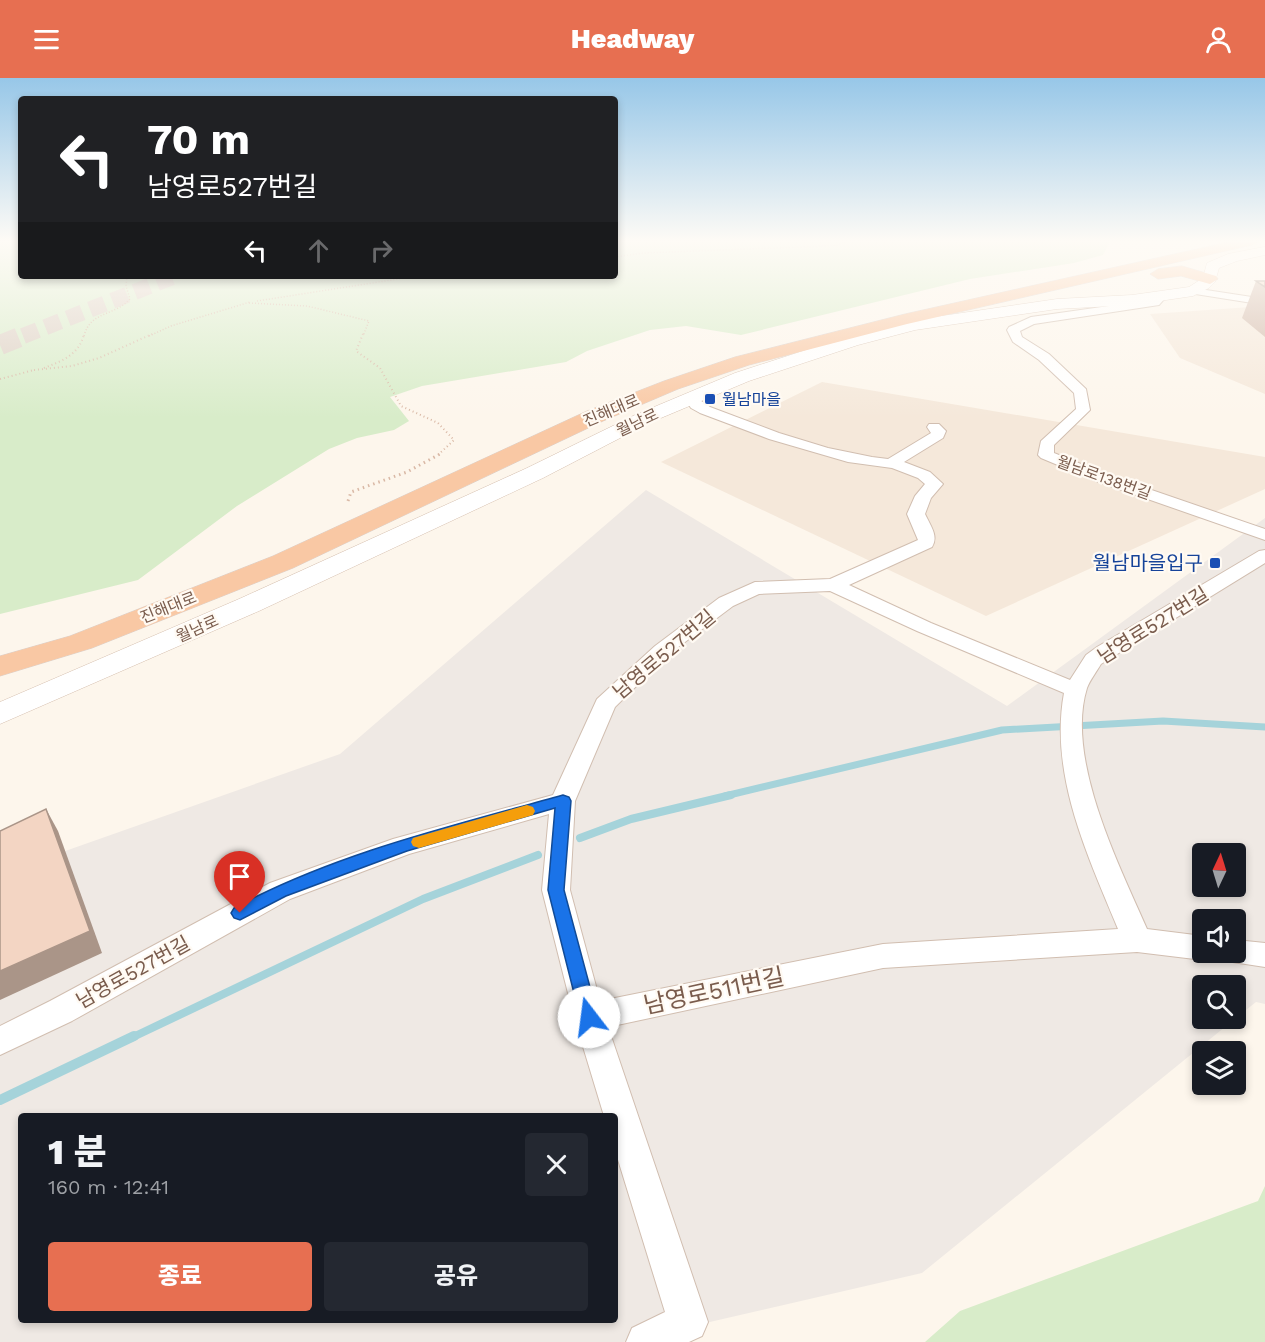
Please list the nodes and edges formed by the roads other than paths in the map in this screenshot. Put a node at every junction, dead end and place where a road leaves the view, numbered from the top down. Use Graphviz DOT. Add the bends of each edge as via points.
graph roads {
  1 [pos="951,300"];
  2 [pos="986,300"];
  3 [pos="1035,300"];
  4 [pos="1127,300"];
  5 [pos="1158,300"];
  6 [pos="920,316"];
  7 [pos="691,398"];
  8 [pos="934,427"];
  9 [pos="895,464"];
  10 [pos="1265,535"];
  11 [pos="1265,555"];
  12 [pos="833,585"];
  13 [pos="0,645"];
  14 [pos="0,666"];
  15 [pos="1073,689"];
  16 [pos="0,714"];
  17 [pos="563,801"];
  18 [pos="1137,940"];
  19 [pos="1192,947"];
  20 [pos="1246,953"];
  21 [pos="1265,955"];
  22 [pos="589,1017"];
  23 [pos="0,1041"];
  24 [pos="646,1342"];
  1 -- 13 [label="highway, 진해대로" via="728,353 654,376 269,548 72,623"];
  2 -- 6 [label="highway, 진해대로"];
  3 -- 6 [label="highway"];
  4 -- 7 [label="main road, 월남로" via="994,312 914,325 742,377"];
  5 -- 10 [label="street, 월남로138번길" via="1031,321 1013,330 1017,339 1044,357 1081,392 1083,410 1046,444 1046,455"];
  6 -- 14 [label="highway, 진해대로" via="742,361 671,386 595,416 283,562 81,642"];
  7 -- 9 [label="street" via="705,410 812,448 858,460"];
  7 -- 16 [label="main road, 월남로" via="260,600"];
  8 -- 9 [label="street" via="938,435"];
  9 -- 12 [label="street" via="924,475 934,484 923,496 916,514 928,540"];
  11 -- 15 [label="street, 남영로527번길" via="1093,660"];
  12 -- 15 [label="street, 남영로527번길"];
  12 -- 17 [label="street, 남영로527번길" via="755,588 726,602 662,650 605,704"];
  15 -- 18 [label="street" via="1072,747 1083,808"];
  17 -- 22 [label="street" via="556,890"];
  17 -- 23 [label="street, 남영로527번길" via="402,846 280,891"];
  18 -- 19 [label="street, 남영로511번길"];
  18 -- 22 [label="street, 남영로511번길" via="883,956"];
  20 -- 21 [label="street"];
  22 -- 24 [label="street" via="688,1322"];
}
